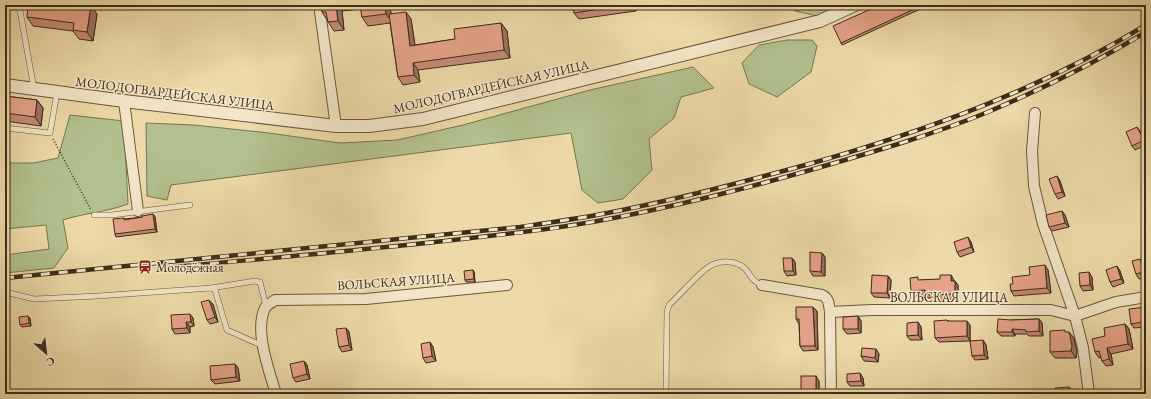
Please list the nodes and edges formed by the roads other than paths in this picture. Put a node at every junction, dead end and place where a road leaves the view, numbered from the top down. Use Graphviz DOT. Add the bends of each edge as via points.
graph roads {
  1 [pos="19,5"];
  2 [pos="319,5"];
  3 [pos="855,5"];
  4 [pos="5,85"];
  5 [pos="34,89"];
  6 [pos="57,93"];
  7 [pos="124,101"];
  8 [pos="1035,113"];
  9 [pos="336,126"];
  10 [pos="5,128"];
  11 [pos="190,205"];
  12 [pos="138,210"];
  13 [pos="94,215"];
  14 [pos="507,285"];
  15 [pos="762,285"];
  16 [pos="212,288"];
  17 [pos="5,292"];
  18 [pos="1146,297"];
  19 [pos="266,306"];
  20 [pos="830,312"];
  21 [pos="1075,316"];
  22 [pos="263,347"];
  23 [pos="276,394"];
  24 [pos="666,394"];
  25 [pos="831,394"];
  26 [pos="1089,394"];
  1 -- 5 [label="lane"];
  2 -- 9 [label="street"];
  3 -- 9 [label="street, МОЛОДОГВАРДЕЙСКАЯ УЛИЦА" via="820,21 430,117 370,126"];
  4 -- 5 [label="street, МОЛОДОГВАРДЕЙСКАЯ УЛИЦА"];
  5 -- 6 [label="street, МОЛОДОГВАРДЕЙСКАЯ УЛИЦА"];
  6 -- 7 [label="street, МОЛОДОГВАРДЕЙСКАЯ УЛИЦА"];
  6 -- 10 [label="lane" via="50,133"];
  7 -- 9 [label="street, МОЛОДОГВАРДЕЙСКАЯ УЛИЦА"];
  7 -- 12 [label="street"];
  8 -- 21 [label="street" via="1032,151 1034,186 1043,224"];
  11 -- 12 [label="lane"];
  12 -- 13 [label="lane" via="112,215"];
  14 -- 19 [label="street, ВОЛЬСКАЯ УЛИЦА" via="366,299 275,300"];
  15 -- 20 [label="street" via="826,296"];
  15 -- 24 [label="lane" via="753,281 742,265 721,262 708,267 670,305 667,312"];
  16 -- 17 [label="lane" via="34,299"];
  16 -- 19 [label="lane" via="260,282"];
  16 -- 22 [label="lane" via="215,290 227,330"];
  18 -- 21 [label="street" via="1116,302"];
  19 -- 22 [label="street" via="261,322"];
  20 -- 21 [label="street, ВОЛЬСКАЯ УЛИЦА" via="1051,310"];
  20 -- 25 [label="street"];
  21 -- 26 [label="street"];
  22 -- 23 [label="street"];
}
